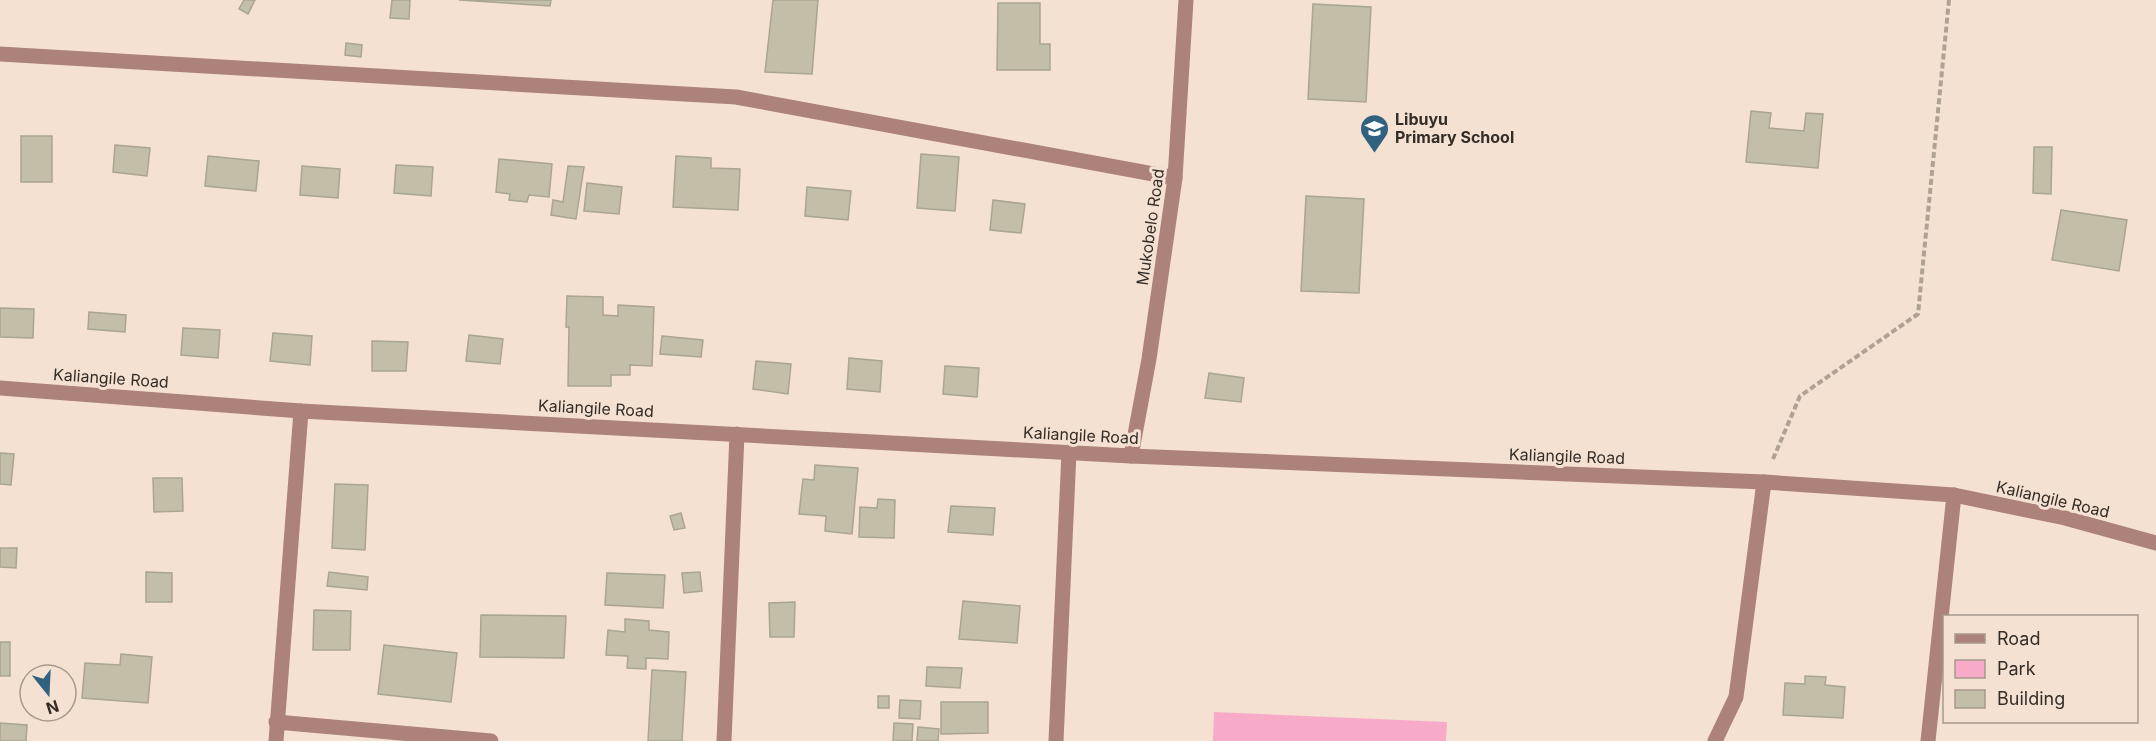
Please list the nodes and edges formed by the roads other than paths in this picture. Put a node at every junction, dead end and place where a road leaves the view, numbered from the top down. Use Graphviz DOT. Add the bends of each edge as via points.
graph roads {
  1 [pos="1186,0"];
  2 [pos="0,54"];
  3 [pos="1175,178"];
  4 [pos="0,388"];
  5 [pos="301,411"];
  6 [pos="737,434"];
  7 [pos="1069,452"];
  8 [pos="1131,456"];
  9 [pos="1764,482"];
  10 [pos="1954,495"];
  11 [pos="2156,543"];
  12 [pos="276,722"];
  13 [pos="276,741"];
  14 [pos="491,741"];
  15 [pos="724,741"];
  16 [pos="1056,741"];
  17 [pos="1715,741"];
  18 [pos="1928,741"];
  1 -- 3 [label="street, Mukobelo Road"];
  2 -- 3 [label="street" via="736,97"];
  3 -- 8 [label="street, Mukobelo Road"];
  4 -- 5 [label="street, Kaliangile Road"];
  5 -- 6 [label="street, Kaliangile Road"];
  5 -- 12 [label="street"];
  6 -- 7 [label="street, Kaliangile Road"];
  6 -- 15 [label="street"];
  7 -- 8 [label="street, Kaliangile Road"];
  7 -- 16 [label="street"];
  8 -- 9 [label="street, Kaliangile Road"];
  9 -- 10 [label="street, Kaliangile Road"];
  9 -- 17 [label="street" via="1736,697"];
  10 -- 11 [label="street, Kaliangile Road" via="2065,518"];
  10 -- 18 [label="street"];
  12 -- 13 [label="street"];
  12 -- 14 [label="street"];
}
